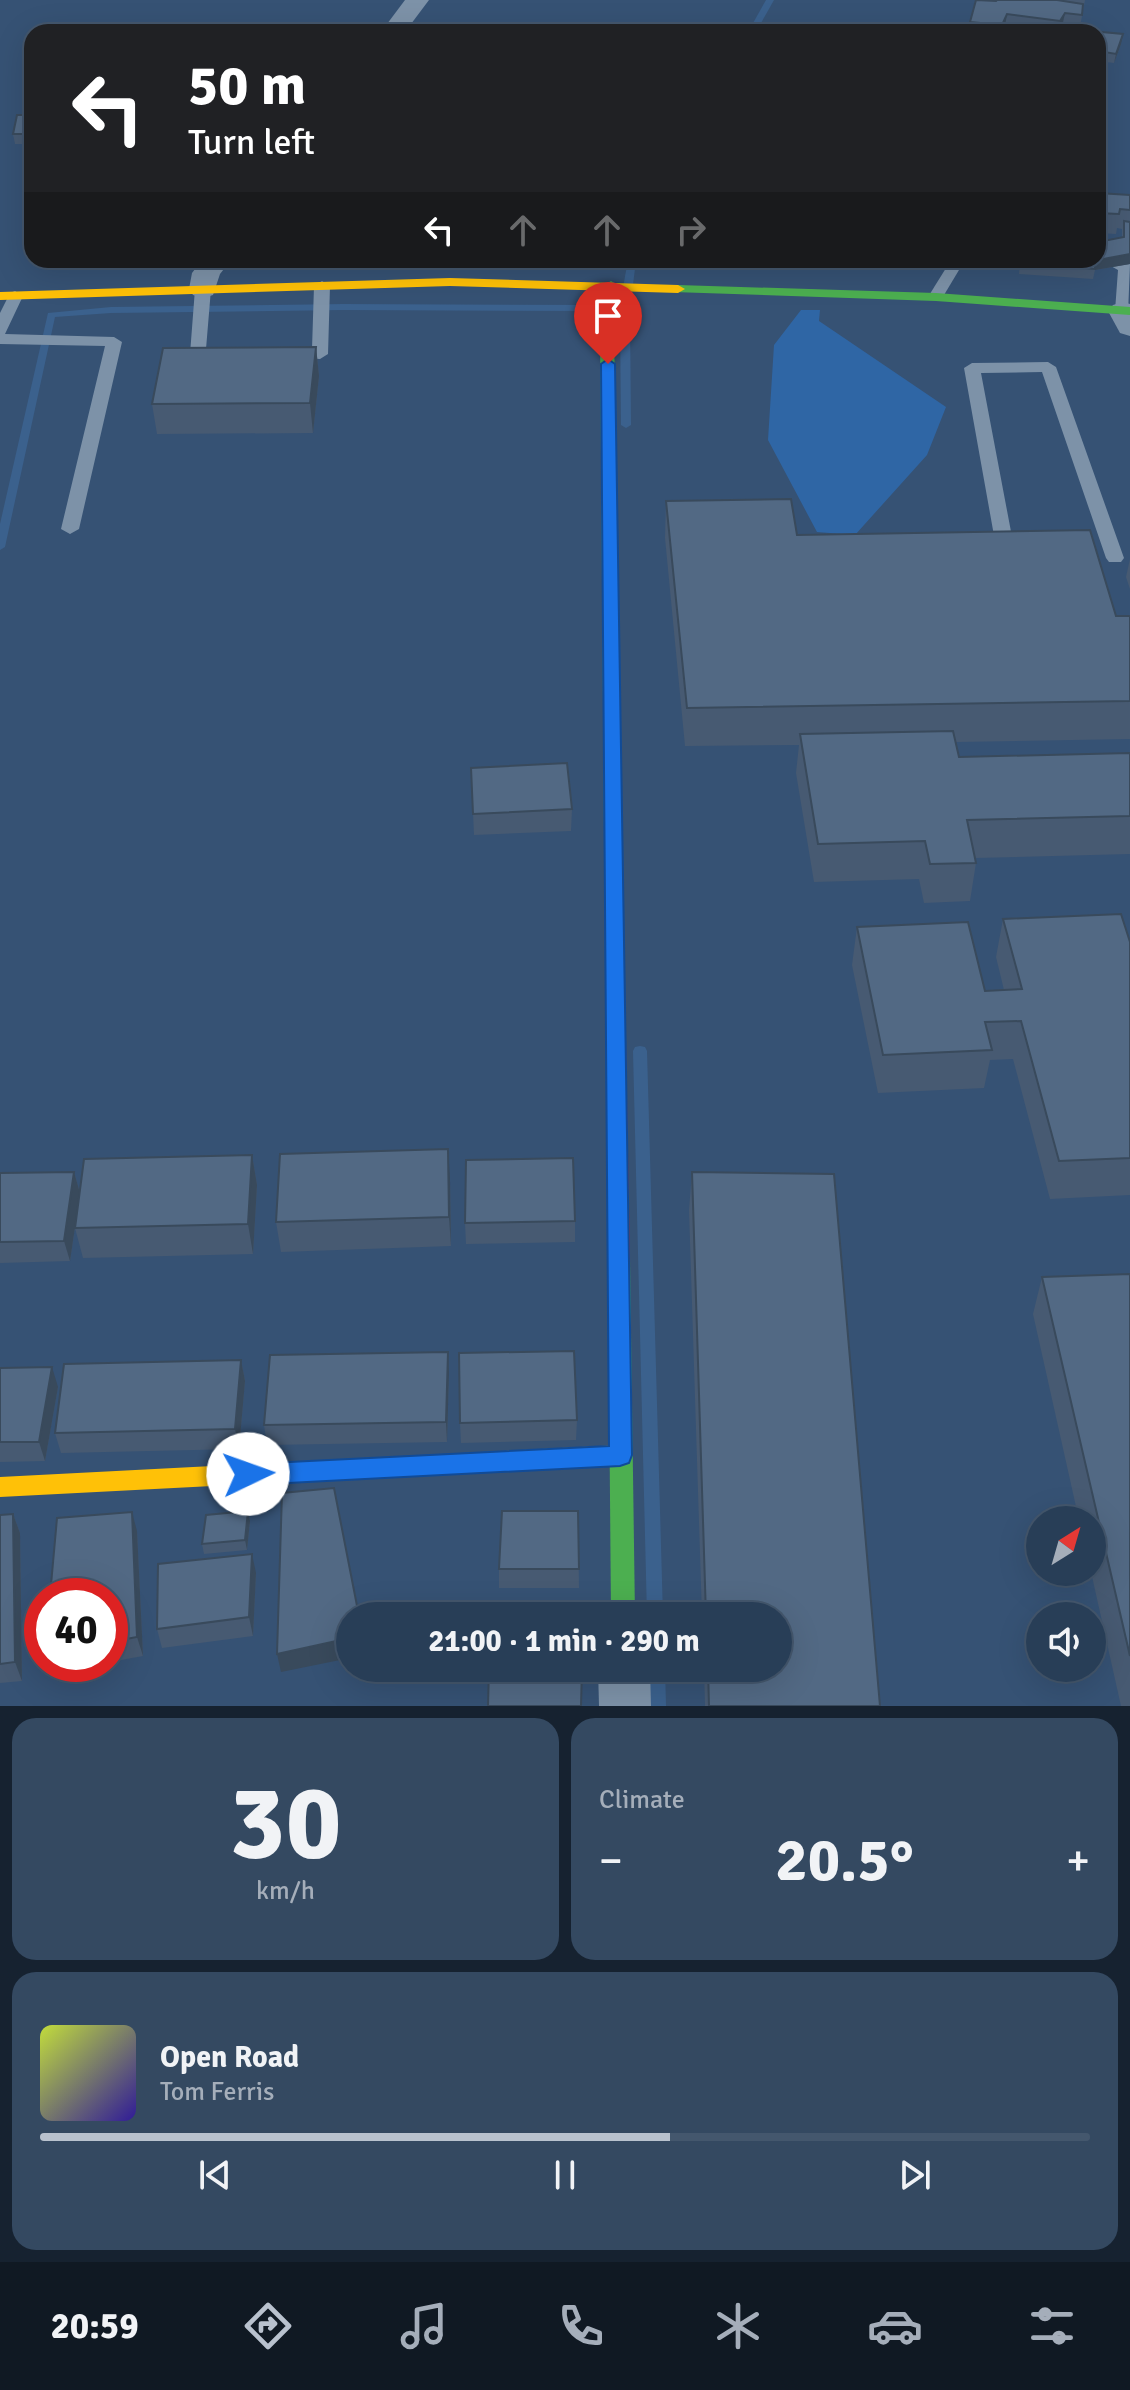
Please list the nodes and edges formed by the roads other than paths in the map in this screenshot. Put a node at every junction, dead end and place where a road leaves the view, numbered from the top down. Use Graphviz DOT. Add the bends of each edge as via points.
graph roads {
  1 [pos="417,0"];
  2 [pos="399,24"];
  3 [pos="1106,257"];
  4 [pos="210,268"];
  5 [pos="953,268"];
  6 [pos="1128,268"];
  7 [pos="611,285"];
  8 [pos="322,286"];
  9 [pos="203,289"];
  10 [pos="8,296"];
  11 [pos="936,297"];
  12 [pos="1128,316"];
  13 [pos="0,331"];
  14 [pos="0,339"];
  15 [pos="229,354"];
  16 [pos="274,354"];
  17 [pos="70,529"];
  18 [pos="1008,558"];
  19 [pos="1115,558"];
  20 [pos="620,1455"];
  21 [pos="0,1487"];
  22 [pos="623,1602"];
  23 [pos="624,1682"];
  24 [pos="625,1706"];
  1 -- 2 [label="street"];
  3 -- 6 [label="lane"];
  4 -- 9 [label="street"];
  5 -- 11 [label="lane"];
  6 -- 12 [label="lane"];
  7 -- 8 [label="street"];
  7 -- 11 [label="street"];
  7 -- 20 [label="street" via="607,332"];
  8 -- 9 [label="street"];
  8 -- 16 [label="lane" via="320,354"];
  9 -- 10 [label="street"];
  9 -- 15 [label="lane" via="198,354"];
  10 -- 13 [label="lane"];
  11 -- 12 [label="street"];
  14 -- 17 [label="lane" via="114,342"];
  18 -- 19 [label="lane" via="972,368 1048,367"];
  20 -- 21 [label="street"];
  20 -- 22 [label="street"];
  23 -- 24 [label="street"];
}
